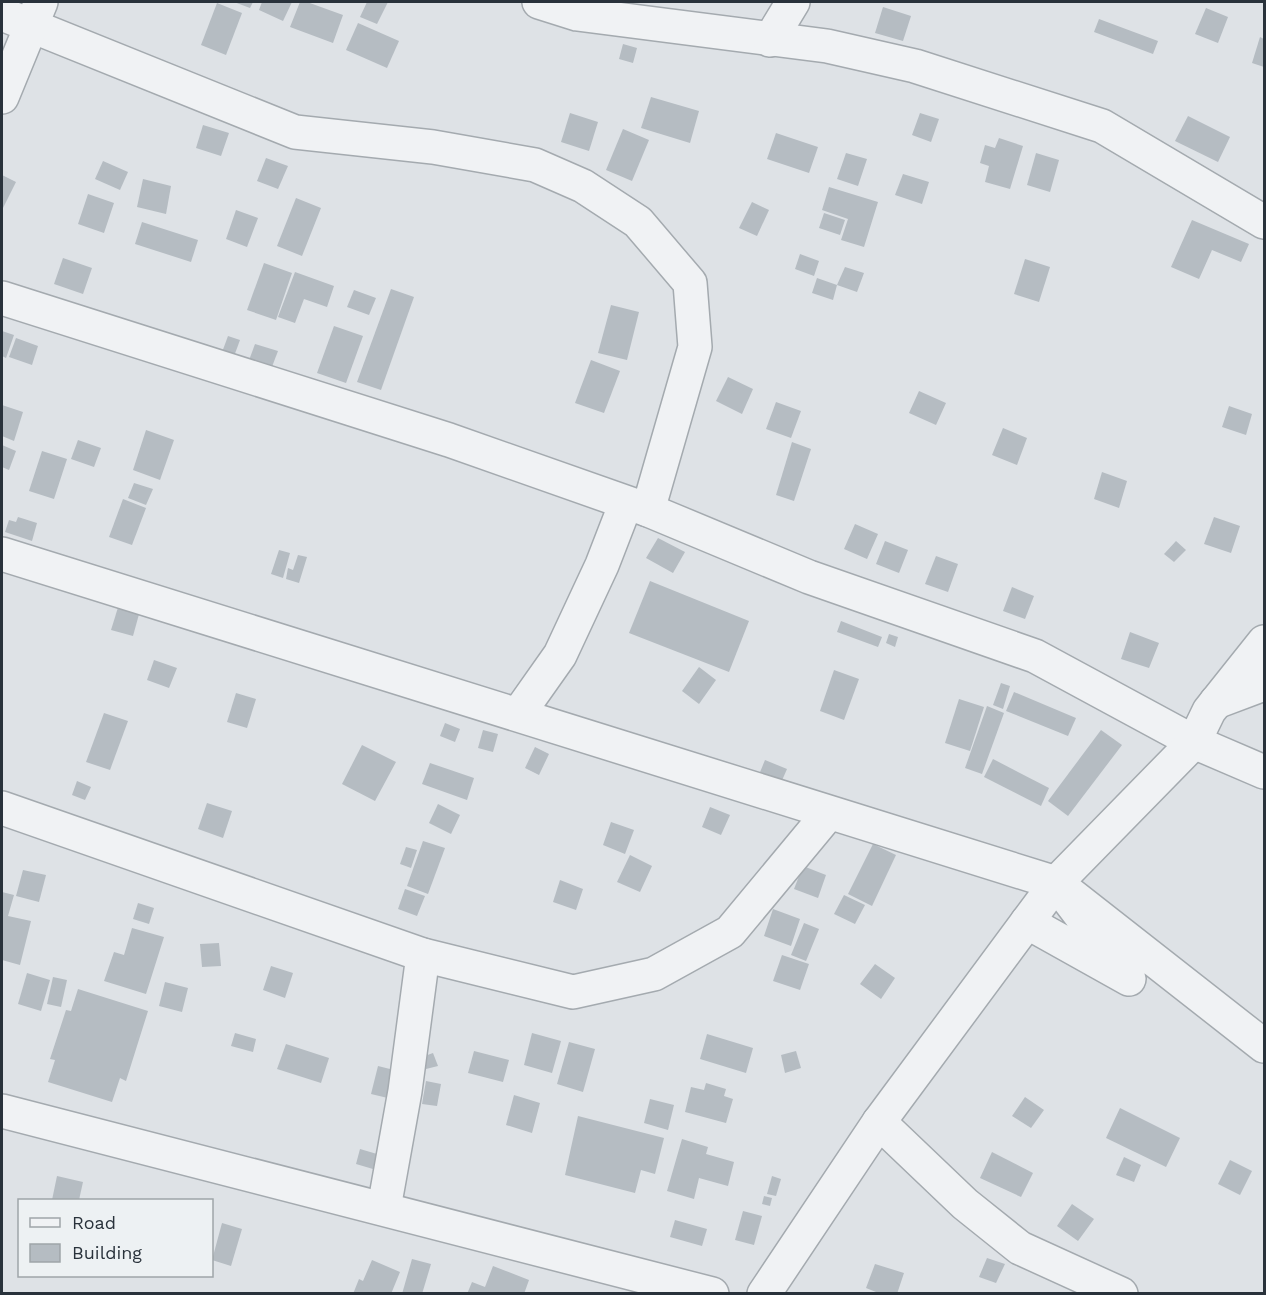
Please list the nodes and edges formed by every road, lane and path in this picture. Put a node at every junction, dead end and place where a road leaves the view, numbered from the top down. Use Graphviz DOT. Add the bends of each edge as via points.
graph roads {
  1 [pos="539,2"];
  2 [pos="793,2"];
  3 [pos="24,14"];
  4 [pos="770,40"];
  5 [pos="2,97"];
  6 [pos="1264,222"];
  7 [pos="2,298"];
  8 [pos="637,507"];
  9 [pos="2,554"];
  10 [pos="1264,642"];
  11 [pos="1264,684"];
  12 [pos="1216,702"];
  13 [pos="519,713"];
  14 [pos="1194,742"];
  15 [pos="1264,772"];
  16 [pos="2,808"];
  17 [pos="828,814"];
  18 [pos="1056,883"];
  19 [pos="1027,922"];
  20 [pos="423,955"];
  21 [pos="1264,1046"];
  22 [pos="2,1111"];
  23 [pos="879,1122"];
  24 [pos="384,1208"];
  25 [pos="712,1293"];
  26 [pos="764,1293"];
  27 [pos="1121,1293"];
  1 -- 4 [label="street" via="577,14"];
  2 -- 4 [label="street"];
  3 -- 5 [label="street"];
  3 -- 8 [label="street" via="295,132 433,147 535,165 583,186 638,222 690,283 695,347"];
  4 -- 6 [label="street" via="827,46 915,66 1102,126"];
  7 -- 8 [label="street" via="449,440"];
  8 -- 13 [label="street" via="602,565 560,655"];
  8 -- 14 [label="street" via="808,577 1035,656"];
  9 -- 13 [label="street"];
  10 -- 12 [label="street"];
  11 -- 12 [label="street"];
  12 -- 14 [label="street"];
  13 -- 17 [label="street"];
  14 -- 15 [label="street"];
  14 -- 18 [label="street"];
  16 -- 20 [label="street"];
  17 -- 18 [label="street"];
  17 -- 20 [label="street" via="730,932 654,974 573,992"];
  18 -- 19 [label="street" via="1129,979"];
  18 -- 21 [label="street"];
  18 -- 23 [label="street"];
  20 -- 24 [label="street"];
  22 -- 24 [label="street"];
  23 -- 26 [label="street"];
  23 -- 27 [label="street" via="965,1204 1020,1248"];
  24 -- 25 [label="street"];
}
